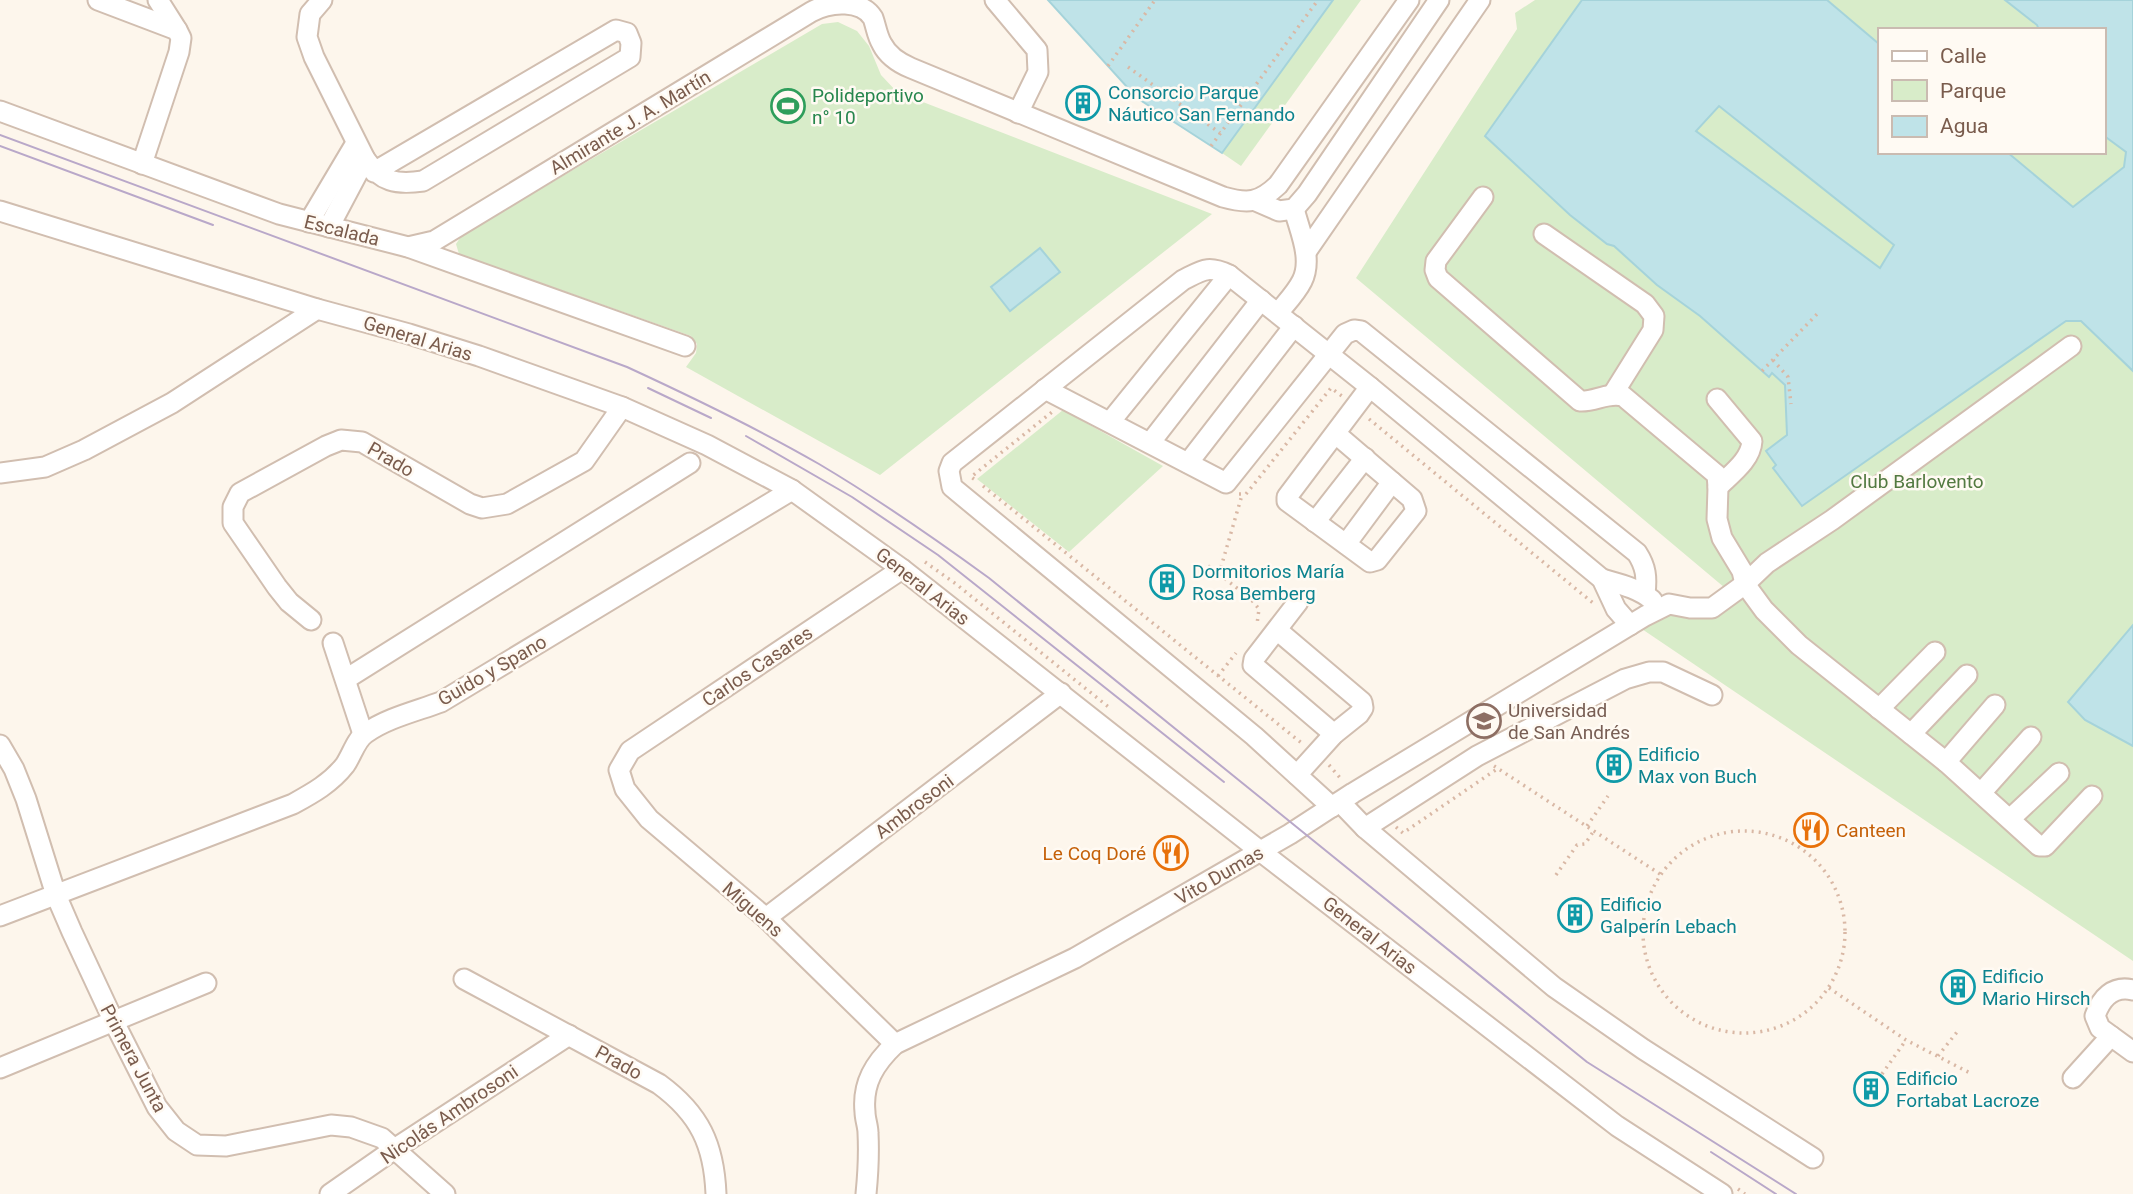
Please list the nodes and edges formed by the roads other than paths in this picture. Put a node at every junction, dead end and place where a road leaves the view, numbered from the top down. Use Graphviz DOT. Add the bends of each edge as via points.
graph roads {
  1 [pos="98,0"];
  2 [pos="158,0"];
  3 [pos="322,0"];
  4 [pos="995,0"];
  5 [pos="1409,0"];
  6 [pos="1439,0"];
  7 [pos="1480,0"];
  8 [pos="853,1"];
  9 [pos="127,4"];
  10 [pos="177,30"];
  11 [pos="0,111"];
  12 [pos="1018,113"];
  13 [pos="365,158"];
  14 [pos="142,164"];
  15 [pos="1483,197"];
  16 [pos="1256,201"];
  17 [pos="1294,209"];
  18 [pos="2,213"];
  19 [pos="309,222"];
  20 [pos="329,227"];
  21 [pos="1544,234"];
  22 [pos="408,247"];
  23 [pos="1306,252"];
  24 [pos="1229,275"];
  25 [pos="1183,280"];
  26 [pos="1261,300"];
  27 [pos="1207,302"];
  28 [pos="317,309"];
  29 [pos="1278,313"];
  30 [pos="1294,326"];
  31 [pos="685,346"];
  32 [pos="2071,346"];
  33 [pos="1328,353"];
  34 [pos="1370,387"];
  35 [pos="1045,389"];
  36 [pos="1613,394"];
  37 [pos="1717,399"];
  38 [pos="622,407"];
  39 [pos="1110,422"];
  40 [pos="1336,434"];
  41 [pos="1150,443"];
  42 [pos="1365,458"];
  43 [pos="690,463"];
  44 [pos="1188,463"];
  45 [pos="0,473"];
  46 [pos="1392,482"];
  47 [pos="1718,487"];
  48 [pos="792,490"];
  49 [pos="1315,522"];
  50 [pos="1346,544"];
  51 [pos="902,569"];
  52 [pos="1602,579"];
  53 [pos="1745,584"];
  54 [pos="1645,594"];
  55 [pos="1298,602"];
  56 [pos="1664,607"];
  57 [pos="311,620"];
  58 [pos="1629,625"];
  59 [pos="1277,630"];
  60 [pos="333,643"];
  61 [pos="1935,652"];
  62 [pos="1967,676"];
  63 [pos="346,680"];
  64 [pos="1061,693"];
  65 [pos="1712,695"];
  66 [pos="1995,705"];
  67 [pos="1880,709"];
  68 [pos="363,734"];
  69 [pos="1334,734"];
  70 [pos="1911,734"];
  71 [pos="2031,737"];
  72 [pos="0,745"];
  73 [pos="1946,762"];
  74 [pos="619,770"];
  75 [pos="2059,773"];
  76 [pos="1297,775"];
  77 [pos="1980,793"];
  78 [pos="2092,796"];
  79 [pos="1341,800"];
  80 [pos="2010,819"];
  81 [pos="1364,828"];
  82 [pos="1260,850"];
  83 [pos="55,895"];
  84 [pos="0,916"];
  85 [pos="766,918"];
  86 [pos="464,979"];
  87 [pos="206,983"];
  88 [pos="2133,990"];
  89 [pos="114,1022"];
  90 [pos="569,1035"];
  91 [pos="895,1044"];
  92 [pos="2122,1044"];
  93 [pos="0,1068"];
  94 [pos="2073,1078"];
  95 [pos="396,1148"];
  96 [pos="1813,1158"];
  97 [pos="330,1194"];
  98 [pos="445,1194"];
  99 [pos="716,1194"];
  100 [pos="866,1194"];
  101 [pos="1723,1194"];
  1 -- 9 [label="street"];
  2 -- 10 [label="street"];
  3 -- 13 [label="street" via="310,14 307,37"];
  4 -- 12 [label="street" via="1037,50 1038,72"];
  5 -- 16 [label="street" via="1278,185"];
  6 -- 17 [label="street"];
  7 -- 23 [label="street"];
  8 -- 12 [label="street" via="872,15 882,45 897,61"];
  8 -- 22 [label="street, Almirante J. A. Martín" via="825,4 435,241"];
  9 -- 10 [label="street"];
  10 -- 14 [label="street" via="179,52"];
  11 -- 14 [label="street, Escalada"];
  12 -- 16 [label="street" via="1223,197"];
  13 -- 13 [label="street" via="401,185 423,181 630,57 627,33 616,30"];
  13 -- 19 [label="street"];
  13 -- 20 [label="street"];
  14 -- 19 [label="street, Escalada"];
  15 -- 36 [label="street" via="1436,261 1438,278 1580,401"];
  16 -- 17 [label="street" via="1279,211"];
  17 -- 23 [label="street"];
  18 -- 28 [label="street, General Arias"];
  19 -- 20 [label="street, Escalada"];
  20 -- 22 [label="street, Escalada"];
  21 -- 36 [label="street" via="1645,304 1654,316 1653,330"];
  22 -- 31 [label="street, Escalada"];
  23 -- 29 [label="street" via="1306,272"];
  24 -- 25 [label="street" via="1205,269"];
  24 -- 26 [label="street"];
  24 -- 27 [label="street"];
  25 -- 27 [label="street"];
  25 -- 35 [label="street"];
  26 -- 29 [label="street"];
  26 -- 41 [label="street"];
  27 -- 39 [label="street"];
  28 -- 38 [label="street, General Arias" via="479,356"];
  28 -- 45 [label="street" via="172,403 84,450 45,467"];
  29 -- 30 [label="street"];
  30 -- 33 [label="street"];
  30 -- 44 [label="street"];
  32 -- 53 [label="street" via="1767,563"];
  33 -- 34 [label="street"];
  33 -- 44 [label="street" via="1226,483"];
  33 -- 54 [label="street" via="1345,334 1361,331 1637,552 1647,576"];
  34 -- 40 [label="street"];
  34 -- 52 [label="street"];
  35 -- 39 [label="street"];
  35 -- 76 [label="street" via="952,463 951,487"];
  36 -- 47 [label="street" via="1623,396 1717,475"];
  37 -- 47 [label="street" via="1752,440 1752,450"];
  38 -- 48 [label="street, General Arias"];
  38 -- 57 [label="street, Prado" via="584,461 507,504 482,508 470,504 362,442 341,440 240,493 233,507 233,523 277,587"];
  39 -- 41 [label="street"];
  40 -- 42 [label="street"];
  40 -- 49 [label="street" via="1287,497"];
  41 -- 44 [label="street"];
  42 -- 46 [label="street"];
  42 -- 49 [label="street"];
  43 -- 63 [label="street"];
  46 -- 50 [label="street"];
  46 -- 50 [label="street" via="1412,499 1416,511 1377,560 1370,562"];
  47 -- 53 [label="street" via="1721,538"];
  48 -- 51 [label="street, General Arias"];
  48 -- 68 [label="street, Guido y Spano" via="442,702"];
  49 -- 50 [label="street"];
  51 -- 64 [label="street, General Arias"];
  51 -- 74 [label="street, Carlos Casares" via="630,751"];
  52 -- 54 [label="street"];
  52 -- 58 [label="street"];
  53 -- 56 [label="street" via="1712,608"];
  53 -- 67 [label="street" via="1800,645"];
  54 -- 56 [label="street"];
  55 -- 59 [label="street"];
  56 -- 58 [label="street, Vito Dumas"];
  58 -- 79 [label="street, Vito Dumas"];
  59 -- 69 [label="street" via="1253,665"];
  59 -- 69 [label="street" via="1362,702 1359,714"];
  60 -- 63 [label="street"];
  61 -- 67 [label="street"];
  62 -- 70 [label="street"];
  63 -- 68 [label="street"];
  64 -- 82 [label="street, General Arias"];
  64 -- 85 [label="street, Ambrosoni"];
  65 -- 81 [label="street" via="1663,672 1625,679 1477,756"];
  66 -- 73 [label="street"];
  67 -- 70 [label="street"];
  68 -- 83 [label="street" via="337,775 293,804"];
  69 -- 76 [label="street"];
  70 -- 73 [label="street"];
  71 -- 77 [label="street"];
  72 -- 83 [label="street, Primera Junta" via="26,799"];
  73 -- 77 [label="street"];
  74 -- 85 [label="street, Miguens" via="625,789 649,819"];
  75 -- 80 [label="street"];
  76 -- 79 [label="street"];
  77 -- 80 [label="street"];
  78 -- 80 [label="street" via="2045,846 2039,846"];
  79 -- 81 [label="street"];
  79 -- 82 [label="street, Vito Dumas"];
  81 -- 96 [label="street" via="1554,987"];
  82 -- 91 [label="street, Vito Dumas" via="1075,958"];
  82 -- 101 [label="street, General Arias" via="1617,1126"];
  83 -- 84 [label="street"];
  83 -- 89 [label="street, Primera Junta"];
  85 -- 91 [label="street, Miguens"];
  86 -- 90 [label="street, Prado"];
  87 -- 89 [label="street"];
  88 -- 92 [label="street" via="2110,992 2095,1016 2097,1024"];
  89 -- 93 [label="street"];
  89 -- 95 [label="street, Primera Junta" via="158,1107 176,1131 197,1145 226,1146 331,1125 369,1132"];
  90 -- 95 [label="street, Nicolás Ambrosoni"];
  90 -- 99 [label="street, Prado" via="679,1099 708,1143"];
  91 -- 100 [label="street, Vito Dumas" via="880,1058 865,1089"];
  92 -- 94 [label="street"];
  95 -- 97 [label="street, Nicolás Ambrosoni"];
  95 -- 98 [label="street, Primera Junta"];
}
